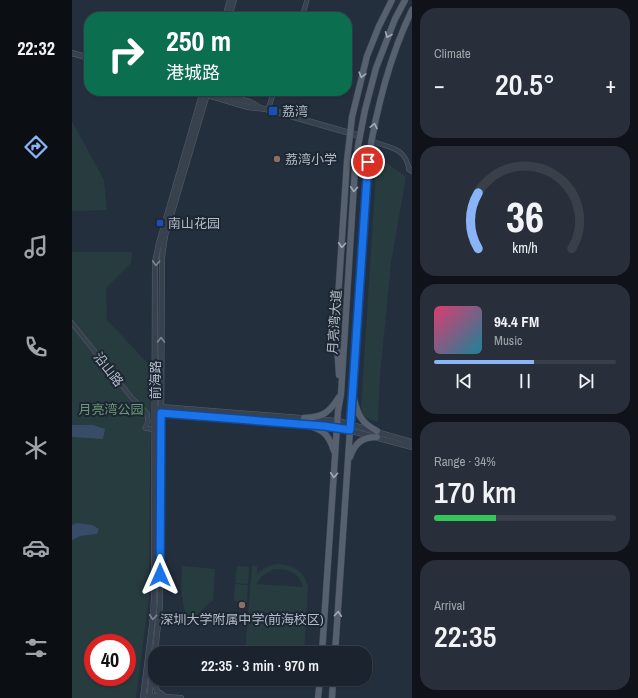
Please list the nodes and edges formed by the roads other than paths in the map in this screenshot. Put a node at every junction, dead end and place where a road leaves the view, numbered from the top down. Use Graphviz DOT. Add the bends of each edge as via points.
graph roads {
  1 [pos="230,0"];
  2 [pos="234,0"];
  3 [pos="306,0"];
  4 [pos="392,0"];
  5 [pos="405,0"];
  6 [pos="412,10"];
  7 [pos="226,12"];
  8 [pos="230,12"];
  9 [pos="303,12"];
  10 [pos="72,53"];
  11 [pos="84,57"];
  12 [pos="205,96"];
  13 [pos="205,96"];
  14 [pos="224,96"];
  15 [pos="272,96"];
  16 [pos="267,110"];
  17 [pos="360,136"];
  18 [pos="371,141"];
  19 [pos="411,170"];
  20 [pos="72,323"];
  21 [pos="352,389"];
  22 [pos="341,391"];
  23 [pos="155,410"];
  24 [pos="161,410"];
  25 [pos="304,421"];
  26 [pos="337,424"];
  27 [pos="350,427"];
  28 [pos="155,430"];
  29 [pos="377,434"];
  30 [pos="412,442"];
  31 [pos="412,447"];
  32 [pos="335,461"];
  33 [pos="348,464"];
  34 [pos="156,646"];
  35 [pos="322,646"];
  36 [pos="335,646"];
  37 [pos="149,686"];
  38 [pos="155,686"];
  39 [pos="319,686"];
  40 [pos="333,686"];
  41 [pos="319,690"];
  42 [pos="146,697"];
  43 [pos="165,697"];
  44 [pos="333,697"];
  45 [pos="181,698"];
  46 [pos="314,698"];
  47 [pos="318,698"];
  1 -- 7 [label="street"];
  2 -- 8 [label="street"];
  3 -- 9 [label="street"];
  4 -- 22 [label="main road, one-way, bridge" via="367,56 352,117 348,147 336,328"];
  5 -- 17 [label="main road, 月亮湾大道, one-way" via="376,68"];
  18 -- 6 [label="main road, 月亮湾大道, one-way" via="394,54"];
  10 -- 11 [label="street"];
  12 -- 23 [label="street, 前海路, one-way" via="156,253"];
  24 -- 13 [label="street, 前海路, one-way" via="162,251"];
  14 -- 16 [label="street" via="250,102"];
  15 -- 16 [label="street"];
  16 -- 17 [label="street"];
  17 -- 22 [label="main road, 月亮湾大道, one-way"];
  18 -- 19 [label="street" via="402,153"];
  18 -- 21 [label="main road, 月亮湾大道"];
  20 -- 28 [label="street, 沿山路" via="147,413 148,422 145,428"];
  21 -- 27 [label="main road, 月亮湾大道"];
  21 -- 29 [label="main road" via="360,417"];
  22 -- 25 [label="main road" via="333,407 324,414"];
  22 -- 26 [label="main road, 月亮湾大道"];
  23 -- 24 [label="street"];
  23 -- 28 [label="street, 前海路"];
  24 -- 25 [label="street"];
  24 -- 34 [label="street, 前海路" via="160,605"];
  25 -- 26 [label="street"];
  25 -- 32 [label="main road" via="325,433 332,444"];
  26 -- 27 [label="street"];
  26 -- 32 [label="main road, 月亮湾大道"];
  27 -- 29 [label="street"];
  27 -- 33 [label="main road, 月亮湾大道"];
  28 -- 42 [label="street, 前海路, one-way" via="153,617"];
  29 -- 30 [label="street"];
  29 -- 31 [label="street"];
  29 -- 33 [label="main road" via="357,443"];
  32 -- 35 [label="main road, 月亮湾大道, one-way"];
  36 -- 33 [label="main road, 月亮湾大道, one-way"];
  37 -- 42 [label="street, 前海路"];
  38 -- 43 [label="street"];
  39 -- 41 [label="main road"];
  40 -- 44 [label="main road"];
  41 -- 46 [label="street"];
  41 -- 47 [label="main road"];
  42 -- 43 [label="street"];
  43 -- 45 [label="street"];
}
